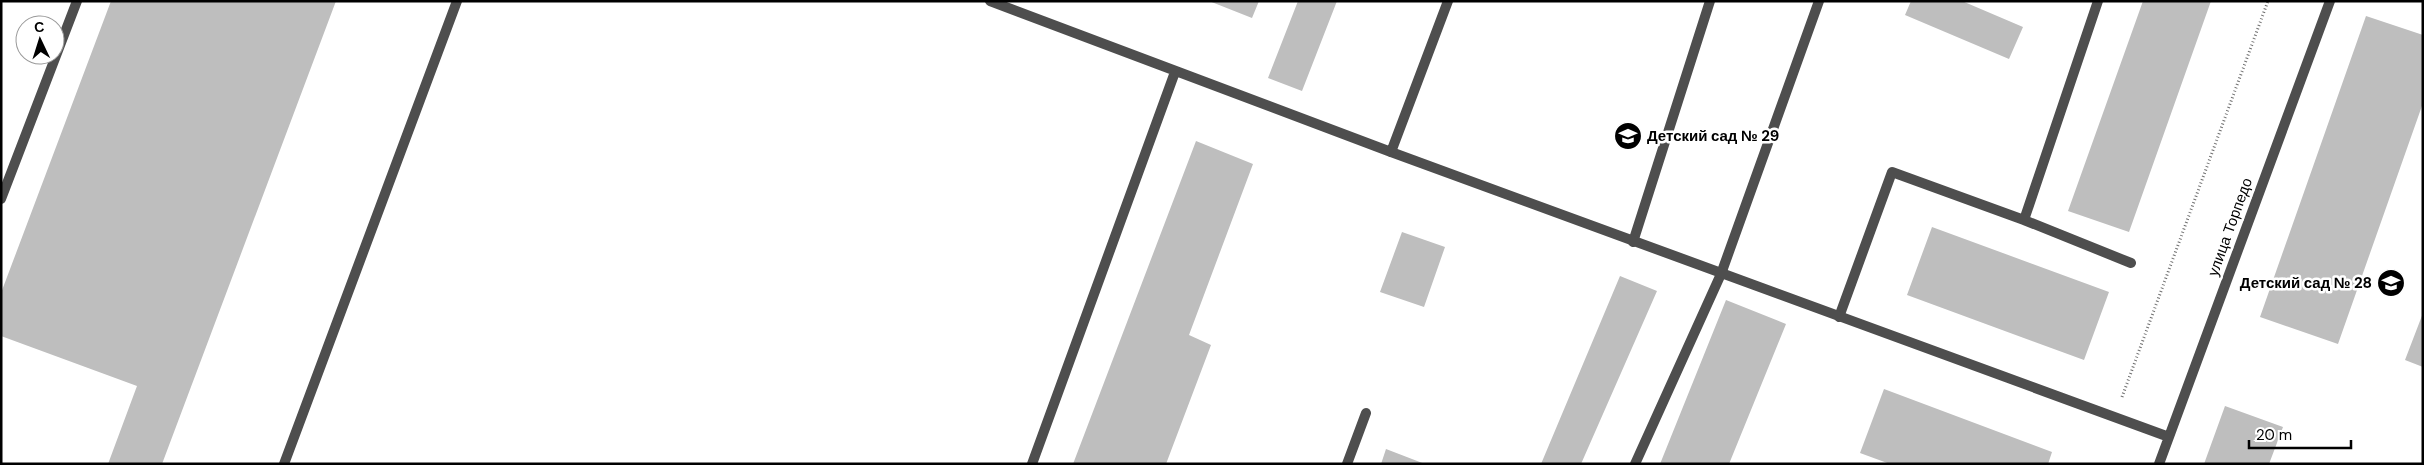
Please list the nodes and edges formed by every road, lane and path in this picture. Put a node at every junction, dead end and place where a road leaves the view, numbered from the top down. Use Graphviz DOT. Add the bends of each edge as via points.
graph roads {
  1 [pos="78,1"];
  2 [pos="456,1"];
  3 [pos="990,1"];
  4 [pos="1448,1"];
  5 [pos="1710,1"];
  6 [pos="1819,1"];
  7 [pos="2098,1"];
  8 [pos="2268,1"];
  9 [pos="2330,1"];
  10 [pos="1175,72"];
  11 [pos="1391,152"];
  12 [pos="1,199"];
  13 [pos="2024,220"];
  14 [pos="1633,242"];
  15 [pos="2131,263"];
  16 [pos="1721,274"];
  17 [pos="1839,317"];
  18 [pos="1366,413"];
  19 [pos="2114,418"];
  20 [pos="2169,438"];
  21 [pos="284,464"];
  22 [pos="1032,464"];
  23 [pos="1347,464"];
  24 [pos="1635,464"];
  25 [pos="2159,464"];
  1 -- 12 [label="street"];
  2 -- 21 [label="street"];
  3 -- 10 [label="street"];
  4 -- 11 [label="street"];
  5 -- 14 [label="street"];
  6 -- 16 [label="street"];
  7 -- 13 [label="street"];
  8 -- 19 [label="path"];
  9 -- 20 [label="street, улица Торпедо"];
  10 -- 11 [label="street"];
  10 -- 22 [label="street"];
  11 -- 14 [label="street"];
  13 -- 15 [label="street"];
  13 -- 17 [label="street" via="1892,172"];
  14 -- 16 [label="street"];
  16 -- 17 [label="street"];
  16 -- 24 [label="street"];
  17 -- 19 [label="street"];
  18 -- 23 [label="street"];
  19 -- 20 [label="street"];
  20 -- 25 [label="street, улица Торпедо"];
}
